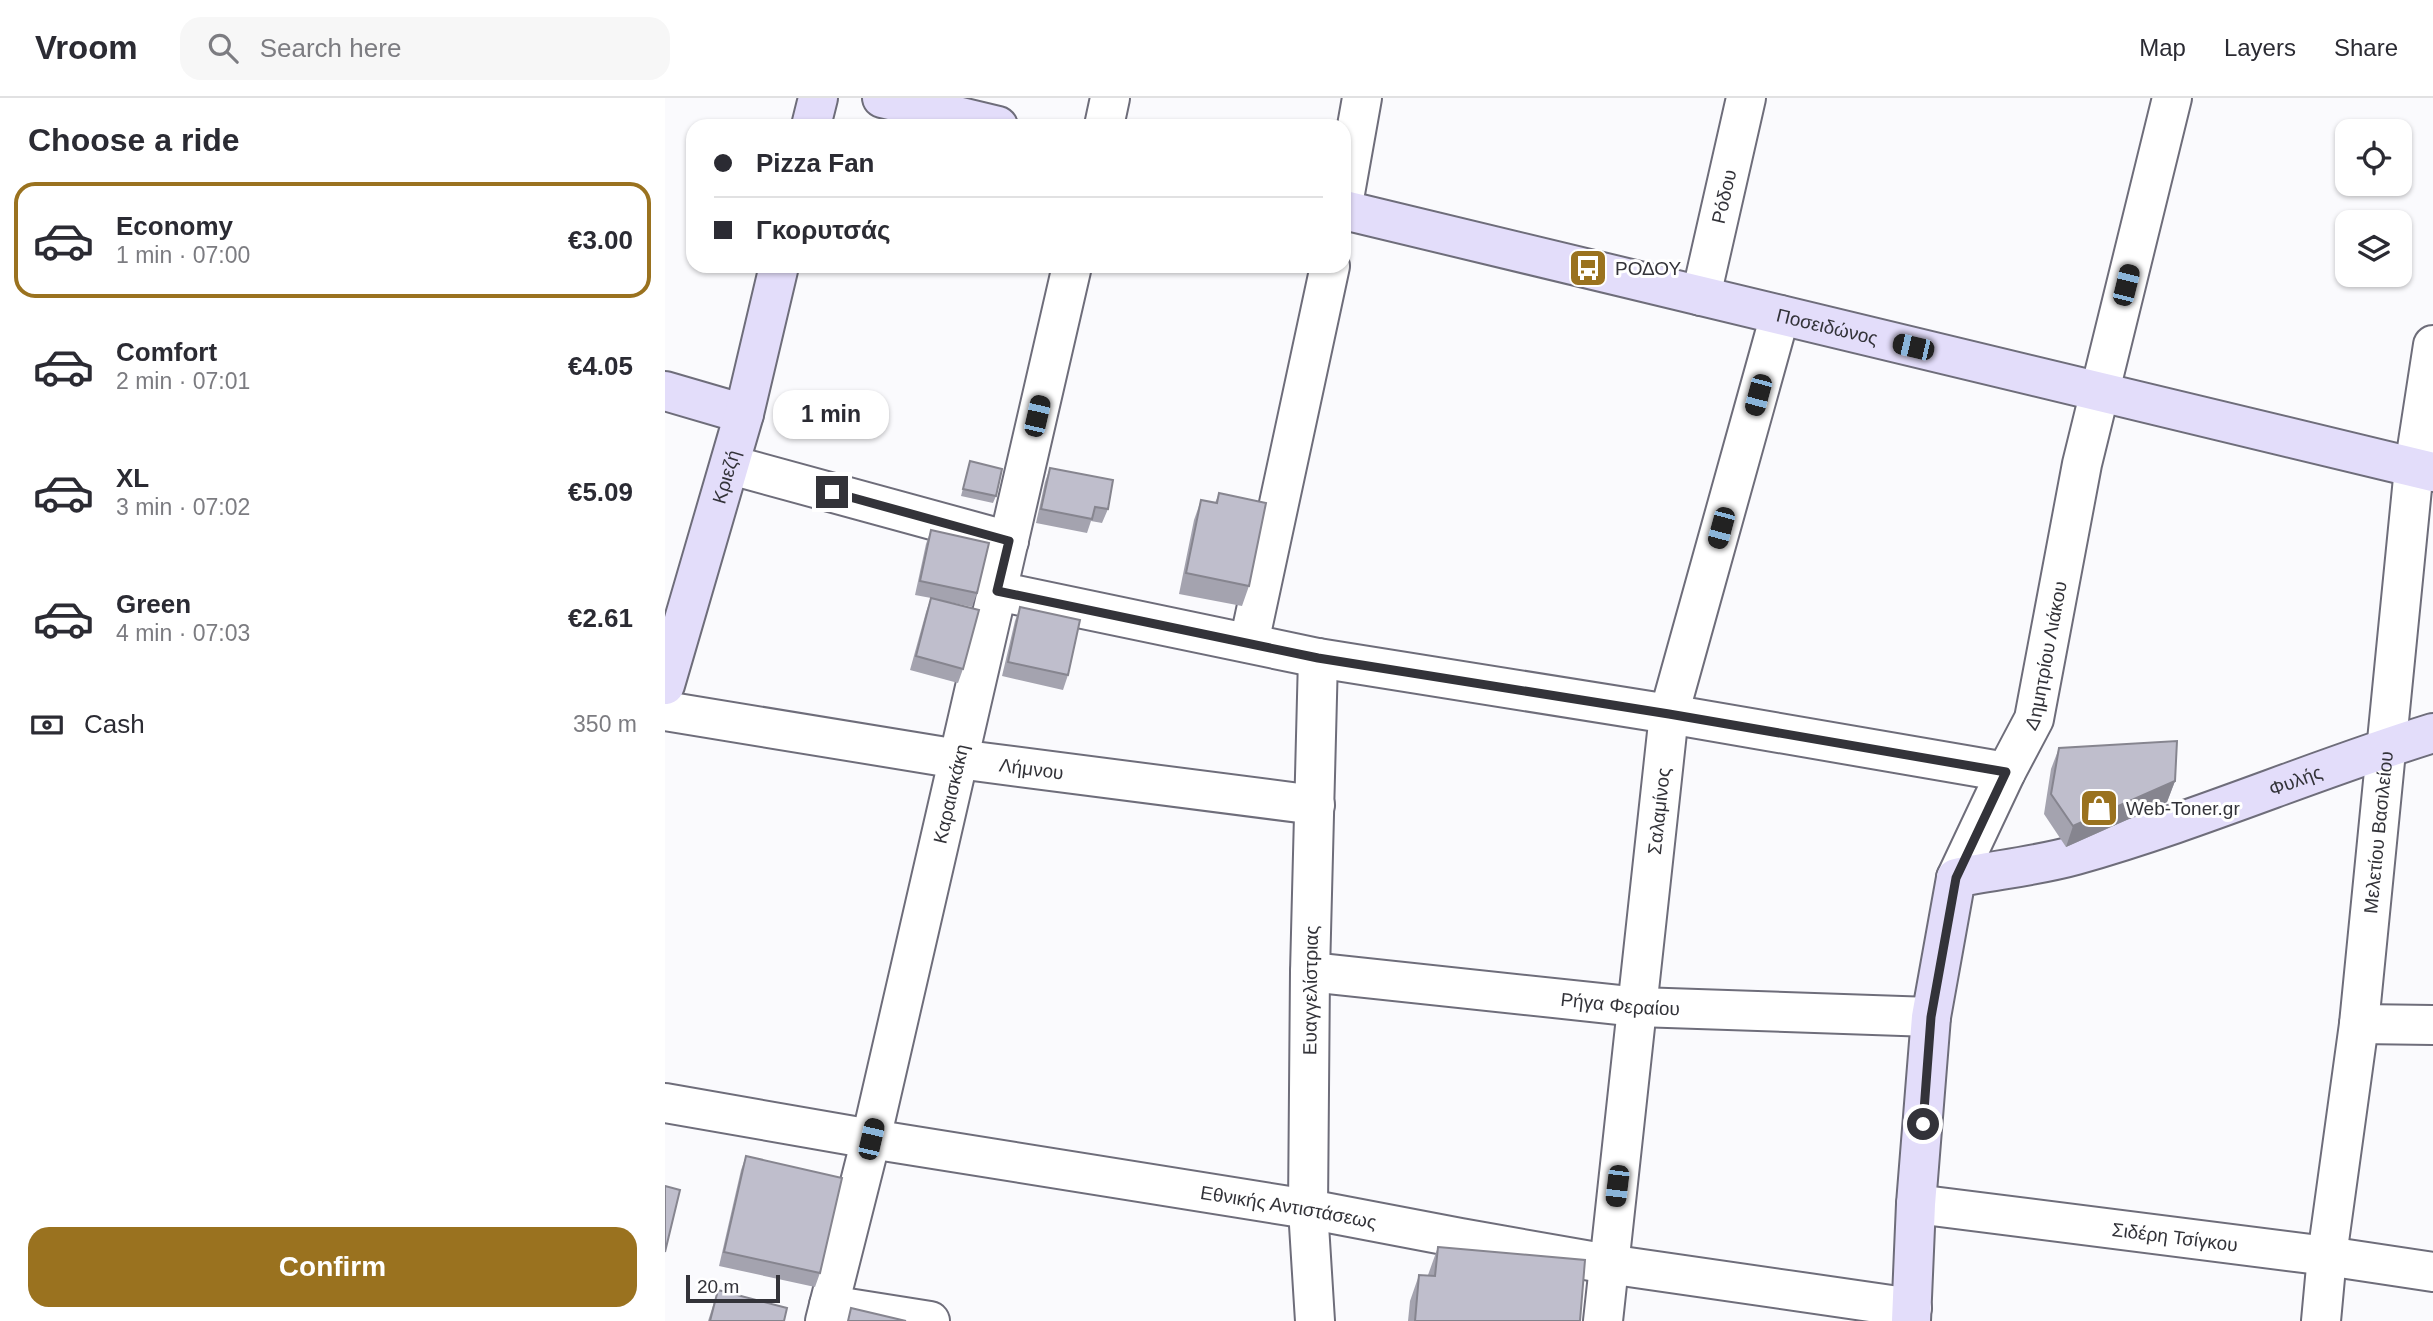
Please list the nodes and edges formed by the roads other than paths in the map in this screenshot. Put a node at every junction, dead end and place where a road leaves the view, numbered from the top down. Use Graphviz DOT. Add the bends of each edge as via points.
graph roads {
  1 [pos="818,98"];
  2 [pos="882,98"];
  3 [pos="1110,98"];
  4 [pos="1362,98"];
  5 [pos="1746,98"];
  6 [pos="2172,98"];
  7 [pos="813,119"];
  8 [pos="968,119"];
  9 [pos="1106,119"];
  10 [pos="1351,160"];
  11 [pos="1351,211"];
  12 [pos="777,273"];
  13 [pos="1070,273"];
  14 [pos="1328,273"];
  15 [pos="1702,296"];
  16 [pos="1780,315"];
  17 [pos="2433,345"];
  18 [pos="665,391"];
  19 [pos="2100,392"];
  20 [pos="744,414"];
  21 [pos="731,465"];
  22 [pos="2423,470"];
  23 [pos="1009,541"];
  24 [pos="997,591"];
  25 [pos="1249,643"];
  26 [pos="1318,658"];
  27 [pos="665,685"];
  28 [pos="665,711"];
  29 [pos="1669,714"];
  30 [pos="2433,733"];
  31 [pos="2387,747"];
  32 [pos="958,759"];
  33 [pos="2006,772"];
  34 [pos="1315,805"];
  35 [pos="1956,878"];
  36 [pos="1310,972"];
  37 [pos="1638,1007"];
  38 [pos="1931,1017"];
  39 [pos="2359,1024"];
  40 [pos="2433,1025"];
  41 [pos="665,1102"];
  42 [pos="871,1139"];
  43 [pos="1916,1204"];
  44 [pos="1308,1209"];
  45 [pos="2327,1256"];
  46 [pos="1608,1264"];
  47 [pos="2433,1272"];
  48 [pos="827,1313"];
  49 [pos="1911,1315"];
  50 [pos="930,1321"];
  51 [pos="1315,1321"];
  52 [pos="1603,1321"];
  53 [pos="2321,1321"];
  1 -- 7 [label="street"];
  2 -- 8 [label="street"];
  3 -- 9 [label="street"];
  4 -- 10 [label="street"];
  5 -- 15 [label="street, Ρόδου"];
  6 -- 19 [label="street, Δημητρίου Λιάκου"];
  11 -- 15 [label="street, Ποσειδώνος"];
  12 -- 20 [label="street, Κριεζή"];
  13 -- 23 [label="street, Καραισκάκη"];
  14 -- 25 [label="street"];
  15 -- 16 [label="street, Ποσειδώνος"];
  16 -- 19 [label="street, Ποσειδώνος"];
  16 -- 29 [label="street, Σαλαμίνος"];
  17 -- 22 [label="street, Μελετίου Βασιλείου"];
  18 -- 20 [label="street"];
  19 -- 22 [label="street, Ποσειδώνος"];
  19 -- 33 [label="street, Δημητρίου Λιάκου" via="2066,541 2035,719"];
  20 -- 21 [label="street, Κριεζή"];
  21 -- 23 [label="street"];
  21 -- 27 [label="street, Κριεζή"];
  22 -- 31 [label="street, Μελετίου Βασιλείου"];
  23 -- 24 [label="street, Καραισκάκη"];
  24 -- 25 [label="street"];
  24 -- 32 [label="street, Καραισκάκη"];
  25 -- 26 [label="street"];
  26 -- 29 [label="street"];
  26 -- 34 [label="street, Ευαγγελίστριας"];
  28 -- 32 [label="street, Λήμνου"];
  29 -- 33 [label="street"];
  29 -- 37 [label="street, Σαλαμίνος"];
  30 -- 31 [label="street, Φυλής"];
  31 -- 35 [label="street, Φυλής" via="2074,856"];
  31 -- 39 [label="street, Μελετίου Βασιλείου"];
  32 -- 34 [label="street, Λήμνου"];
  32 -- 42 [label="street, Καραισκάκη"];
  33 -- 35 [label="street, Δημητρίου Λιάκου"];
  34 -- 36 [label="street, Ευαγγελίστριας"];
  35 -- 38 [label="street, Δημητρίου Λιάκου"];
  36 -- 37 [label="street, Ρήγα Φεραίου"];
  36 -- 44 [label="street, Ευαγγελίστριας"];
  37 -- 38 [label="street, Ρήγα Φεραίου"];
  37 -- 46 [label="street, Σαλαμίνος"];
  38 -- 43 [label="street, Δημητρίου Λιάκου"];
  39 -- 40 [label="street"];
  39 -- 45 [label="street, Μελετίου Βασιλείου"];
  41 -- 42 [label="street, Εθνικής Αντιστάσεως"];
  42 -- 44 [label="street, Εθνικής Αντιστάσεως"];
  42 -- 48 [label="street, Καραισκάκη"];
  43 -- 45 [label="street, Σιδέρη Τσίγκου"];
  43 -- 49 [label="street, Δημητρίου Λιάκου"];
  44 -- 46 [label="street, Εθνικής Αντιστάσεως"];
  44 -- 51 [label="street, Ευαγγελίστριας"];
  45 -- 47 [label="street, Σιδέρη Τσίγκου"];
  45 -- 53 [label="street, Μελετίου Βασιλείου"];
  46 -- 49 [label="street, Εθνικής Αντιστάσεως"];
  46 -- 52 [label="street, Σαλαμίνος"];
  48 -- 50 [label="street"];
}
